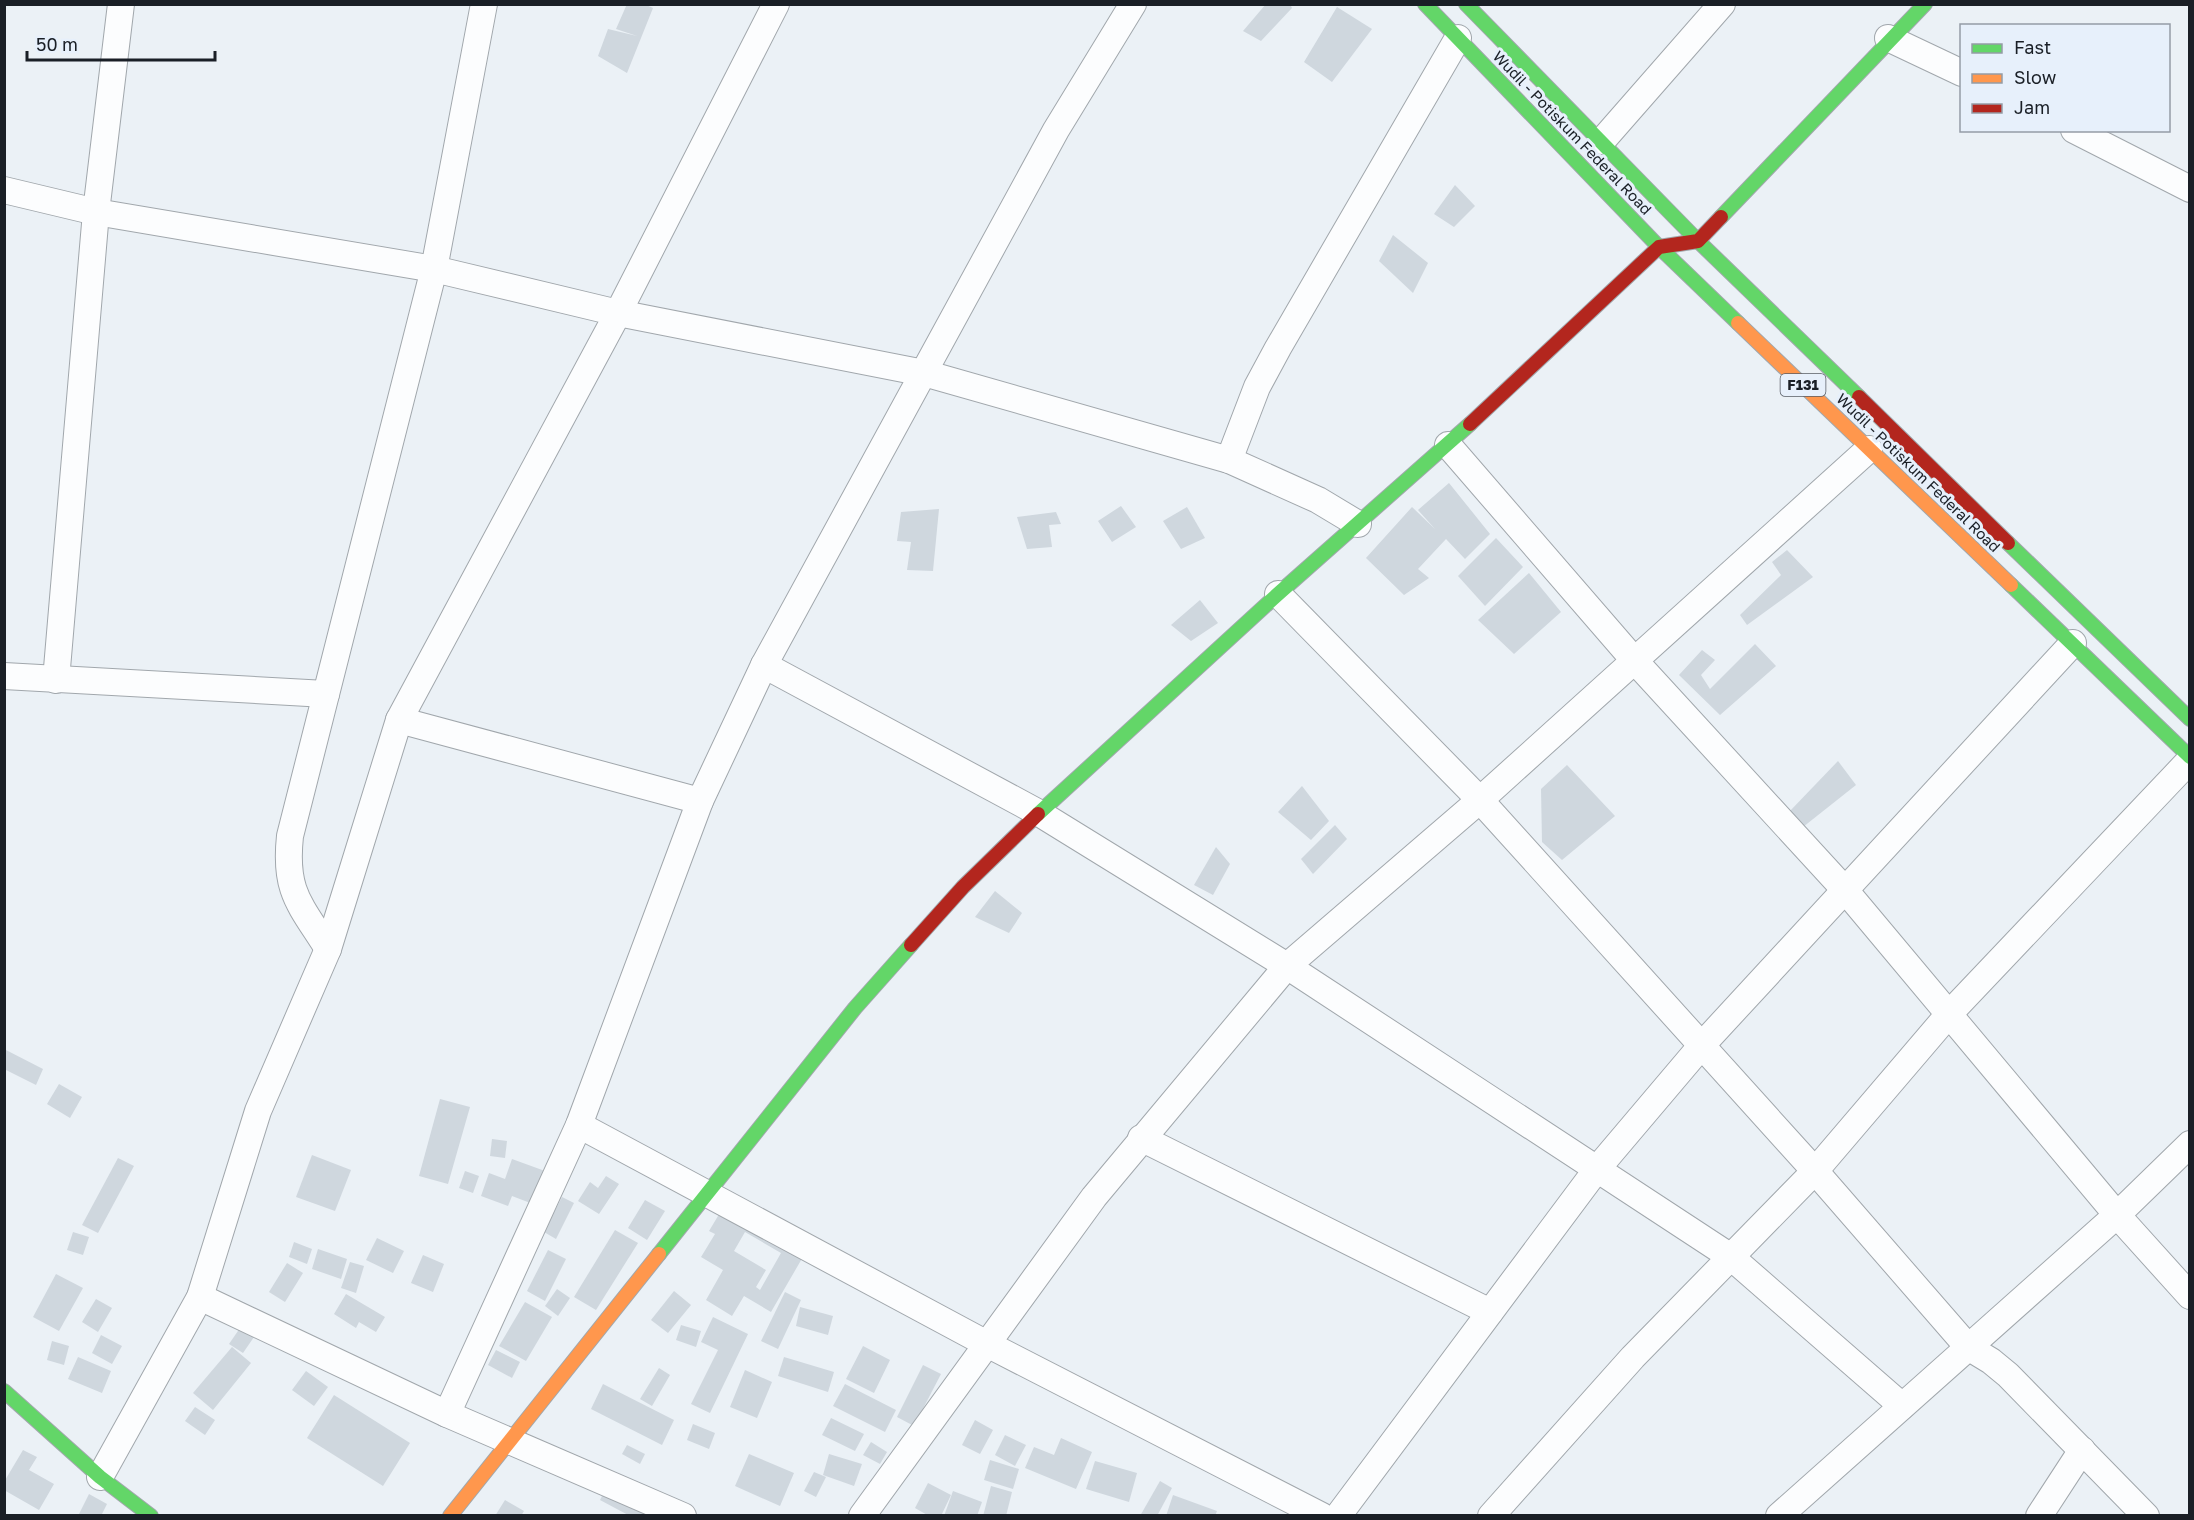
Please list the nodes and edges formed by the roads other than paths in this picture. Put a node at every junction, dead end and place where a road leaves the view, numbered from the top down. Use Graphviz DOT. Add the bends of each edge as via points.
graph roads {
  1 [pos="121,4"];
  2 [pos="484,4"];
  3 [pos="776,4"];
  4 [pos="1133,4"];
  5 [pos="1425,4"];
  6 [pos="1466,4"];
  7 [pos="1722,4"];
  8 [pos="1924,4"];
  9 [pos="1458,38"];
  10 [pos="1890,38"];
  11 [pos="1960,72"];
  12 [pos="2078,132"];
  13 [pos="1602,141"];
  14 [pos="2190,189"];
  15 [pos="4,190"];
  16 [pos="96,212"];
  17 [pos="1698,241"];
  18 [pos="1659,247"];
  19 [pos="434,269"];
  20 [pos="618,313"];
  21 [pos="924,373"];
  22 [pos="1448,445"];
  23 [pos="1869,449"];
  24 [pos="1229,460"];
  25 [pos="1358,524"];
  26 [pos="1278,594"];
  27 [pos="2073,643"];
  28 [pos="1634,660"];
  29 [pos="764,665"];
  30 [pos="4,676"];
  31 [pos="56,680"];
  32 [pos="326,693"];
  33 [pos="2190,719"];
  34 [pos="399,720"];
  35 [pos="2190,758"];
  36 [pos="1480,800"];
  37 [pos="700,801"];
  38 [pos="1039,813"];
  39 [pos="1845,890"];
  40 [pos="328,949"];
  41 [pos="1287,966"];
  42 [pos="1949,1014"];
  43 [pos="1702,1045"];
  44 [pos="579,1125"];
  45 [pos="1141,1138"];
  46 [pos="2190,1143"];
  47 [pos="1597,1169"];
  48 [pos="1815,1171"];
  49 [pos="704,1194"];
  50 [pos="2117,1215"];
  51 [pos="1731,1257"];
  52 [pos="2190,1296"];
  53 [pos="200,1297"];
  54 [pos="1490,1312"];
  55 [pos="987,1344"];
  56 [pos="1968,1347"];
  57 [pos="4,1391"];
  58 [pos="1902,1406"];
  59 [pos="447,1414"];
  60 [pos="510,1440"];
  61 [pos="2082,1450"];
  62 [pos="100,1477"];
  63 [pos="151,1515"];
  64 [pos="450,1515"];
  65 [pos="683,1515"];
  66 [pos="862,1515"];
  67 [pos="1322,1515"];
  68 [pos="1338,1515"];
  69 [pos="1491,1515"];
  70 [pos="1779,1515"];
  71 [pos="2040,1515"];
  72 [pos="2146,1515"];
  1 -- 16 [label="street"];
  2 -- 19 [label="street"];
  3 -- 20 [label="street"];
  4 -- 21 [label="street" via="1056,130"];
  5 -- 9 [label="street, Wudil - Potiskum Federal Road / F131"];
  6 -- 13 [label="street, Wudil - Potiskum Federal Road / F131"];
  7 -- 13 [label="street"];
  8 -- 10 [label="street"];
  9 -- 18 [label="street, Wudil - Potiskum Federal Road / F131"];
  9 -- 24 [label="street" via="1278,348 1257,387"];
  10 -- 11 [label="street"];
  10 -- 17 [label="street"];
  12 -- 14 [label="street"];
  13 -- 17 [label="street, Wudil - Potiskum Federal Road / F131"];
  15 -- 16 [label="street"];
  16 -- 19 [label="street"];
  16 -- 31 [label="street"];
  17 -- 18 [label="street"];
  17 -- 33 [label="street, Wudil - Potiskum Federal Road / F131"];
  18 -- 22 [label="street"];
  18 -- 23 [label="street, Wudil - Potiskum Federal Road / F131"];
  19 -- 20 [label="street"];
  19 -- 32 [label="street"];
  20 -- 21 [label="street"];
  20 -- 34 [label="street"];
  21 -- 24 [label="street"];
  21 -- 29 [label="street"];
  22 -- 25 [label="street"];
  22 -- 28 [label="street"];
  23 -- 27 [label="street, Wudil - Potiskum Federal Road / F131"];
  23 -- 28 [label="street"];
  24 -- 25 [label="street" via="1318,500"];
  25 -- 26 [label="street"];
  26 -- 36 [label="street"];
  26 -- 38 [label="street"];
  27 -- 35 [label="street, Wudil - Potiskum Federal Road / F131"];
  27 -- 39 [label="street"];
  28 -- 36 [label="street"];
  28 -- 39 [label="street"];
  29 -- 37 [label="street"];
  29 -- 38 [label="street"];
  30 -- 31 [label="street"];
  31 -- 32 [label="street"];
  32 -- 40 [label="street" via="290,836 287,864 292,891"];
  34 -- 37 [label="street"];
  34 -- 40 [label="street"];
  35 -- 42 [label="street"];
  36 -- 41 [label="street"];
  36 -- 43 [label="street"];
  37 -- 44 [label="street"];
  38 -- 41 [label="street"];
  38 -- 49 [label="street" via="963,887 855,1008"];
  39 -- 42 [label="street"];
  39 -- 43 [label="street"];
  40 -- 53 [label="street" via="258,1111"];
  41 -- 45 [label="street"];
  41 -- 47 [label="street"];
  42 -- 48 [label="street"];
  42 -- 50 [label="street"];
  43 -- 47 [label="street"];
  43 -- 48 [label="street"];
  44 -- 49 [label="street"];
  44 -- 59 [label="street"];
  45 -- 54 [label="street"];
  45 -- 55 [label="street" via="1056,1246"];
  46 -- 50 [label="street"];
  47 -- 51 [label="street"];
  47 -- 54 [label="street"];
  48 -- 51 [label="street"];
  48 -- 56 [label="street"];
  49 -- 55 [label="street"];
  49 -- 60 [label="street"];
  50 -- 52 [label="street"];
  50 -- 56 [label="street"];
  51 -- 58 [label="street"];
  51 -- 69 [label="street" via="1633,1357"];
  53 -- 59 [label="street"];
  53 -- 62 [label="street"];
  54 -- 68 [label="street"];
  55 -- 66 [label="street"];
  55 -- 67 [label="street"];
  56 -- 58 [label="street"];
  56 -- 61 [label="street" via="2008,1376"];
  57 -- 62 [label="street"];
  58 -- 70 [label="street"];
  59 -- 60 [label="street"];
  60 -- 64 [label="street"];
  60 -- 65 [label="street"];
  61 -- 71 [label="street"];
  61 -- 72 [label="street"];
  62 -- 63 [label="street"];
}
